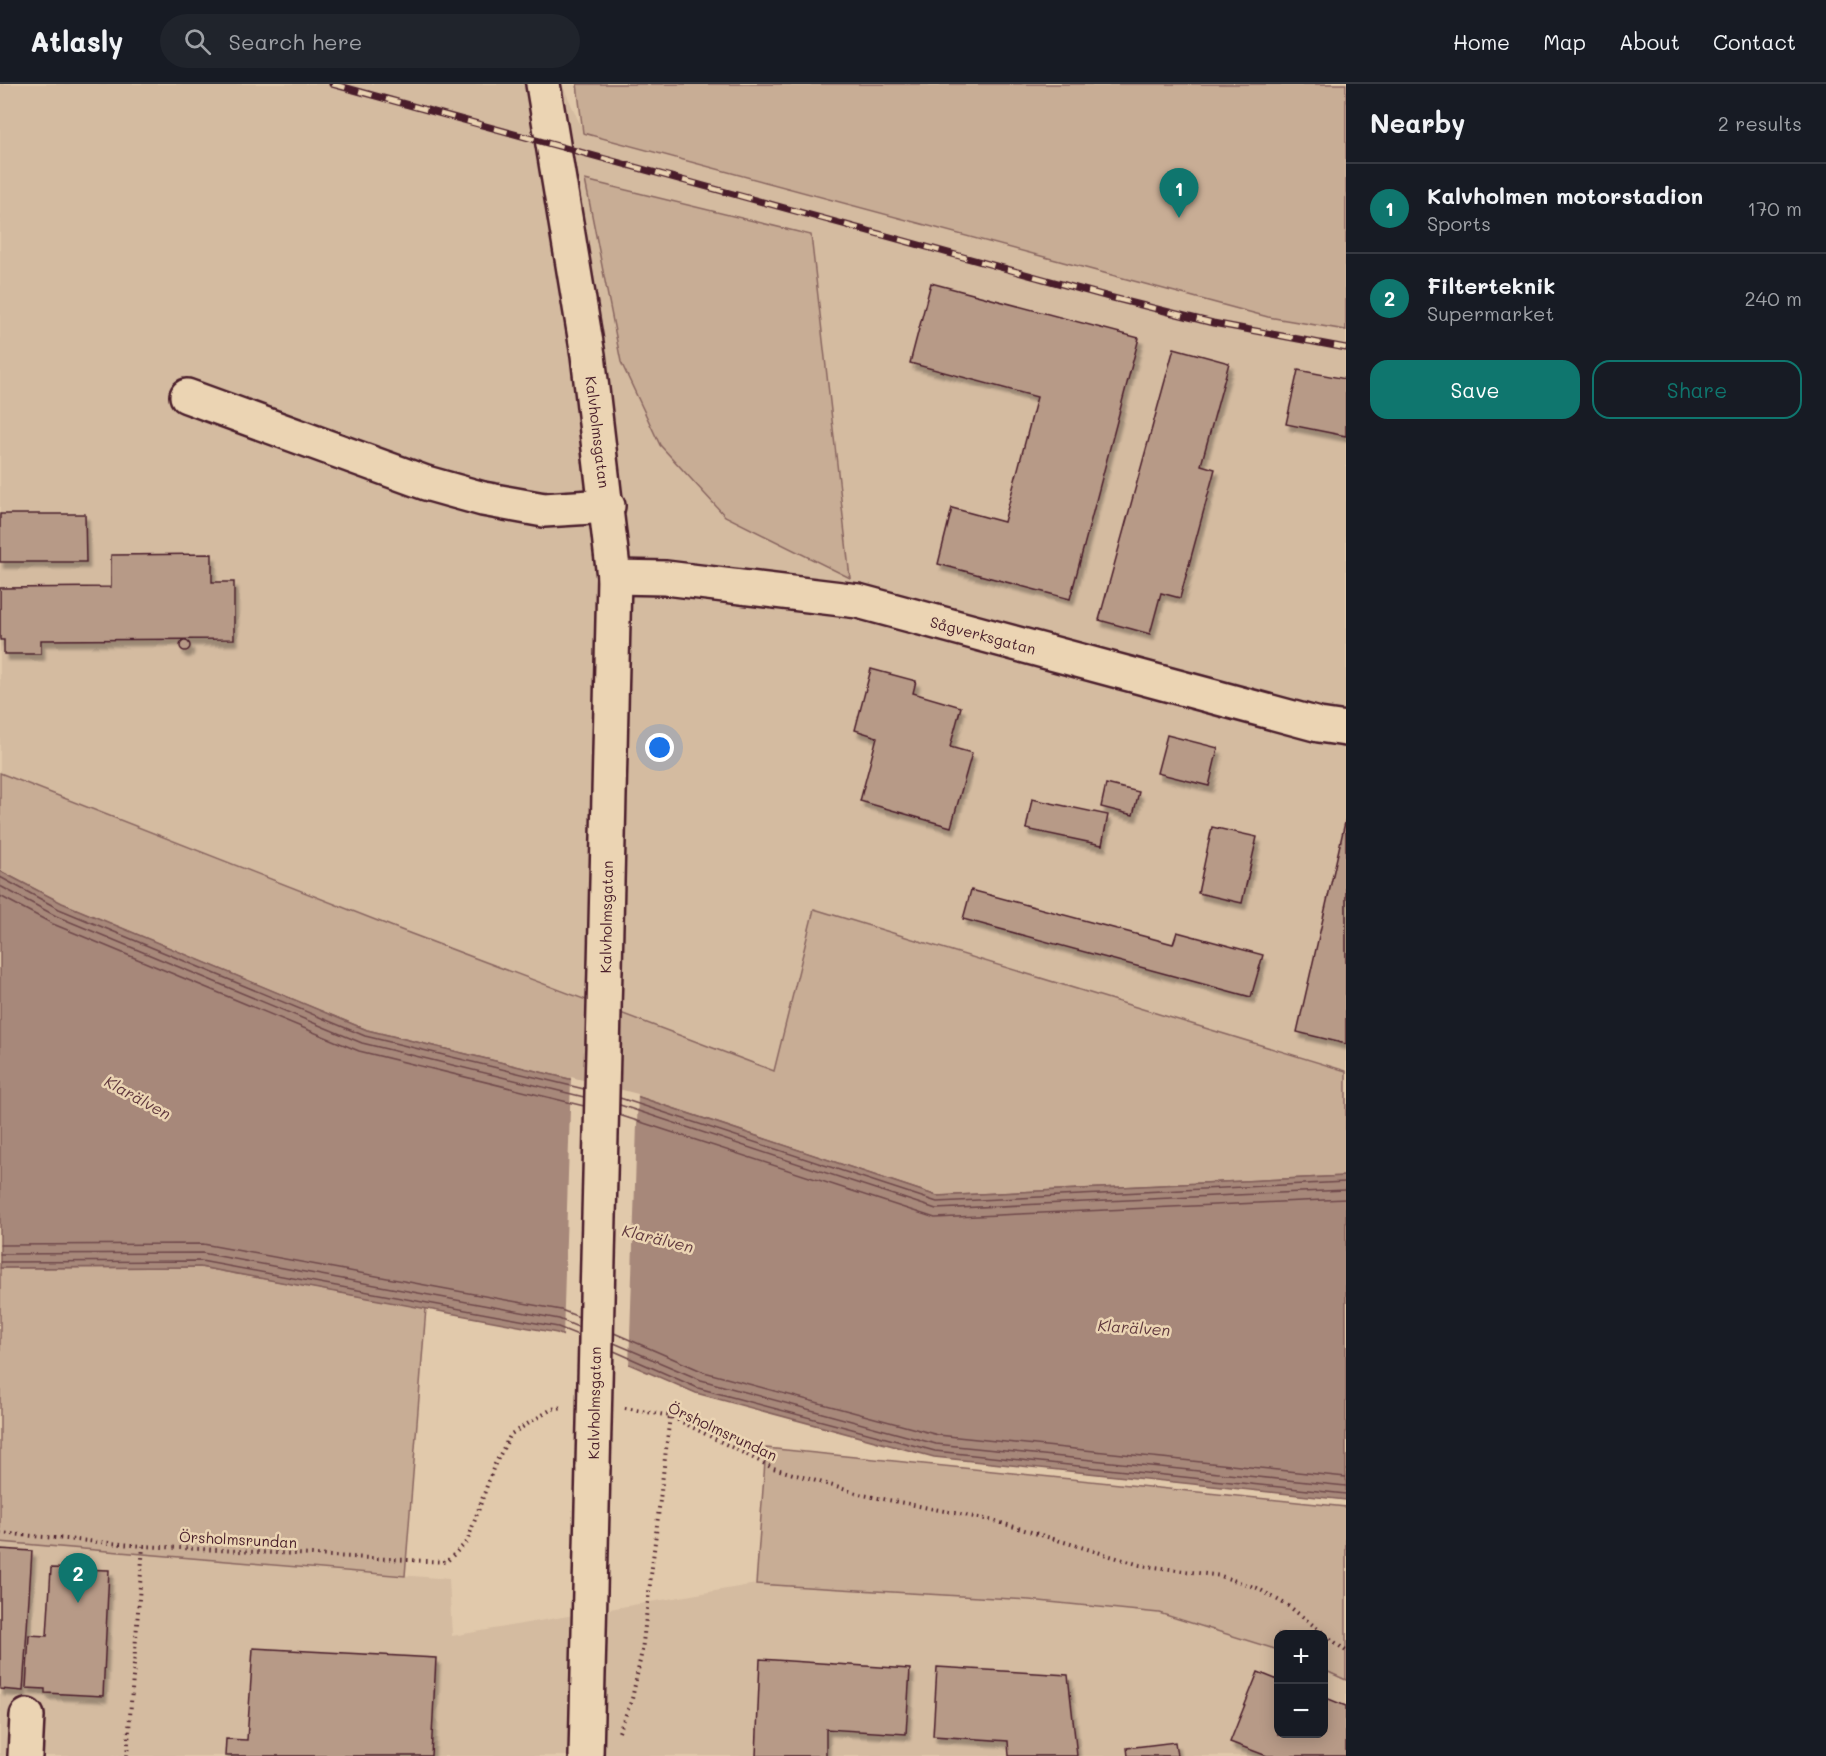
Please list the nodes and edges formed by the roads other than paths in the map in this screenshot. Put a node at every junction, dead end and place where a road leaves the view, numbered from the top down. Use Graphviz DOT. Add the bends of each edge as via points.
graph roads {
  1 [pos="543,84"];
  2 [pos="187,396"];
  3 [pos="608,506"];
  4 [pos="614,577"];
  5 [pos="1346,729"];
  6 [pos="27,1716"];
  7 [pos="25,1756"];
  8 [pos="586,1756"];
  1 -- 3 [label="street, Kalvholmsgatan" via="588,355"];
  2 -- 3 [label="street" via="426,483 483,499 544,510"];
  3 -- 4 [label="street, Kalvholmsgatan"];
  4 -- 5 [label="street, Sågverksgatan" via="666,578 858,601"];
  4 -- 8 [label="street, Kalvholmsgatan, bridge"];
  6 -- 7 [label="street"];
}
